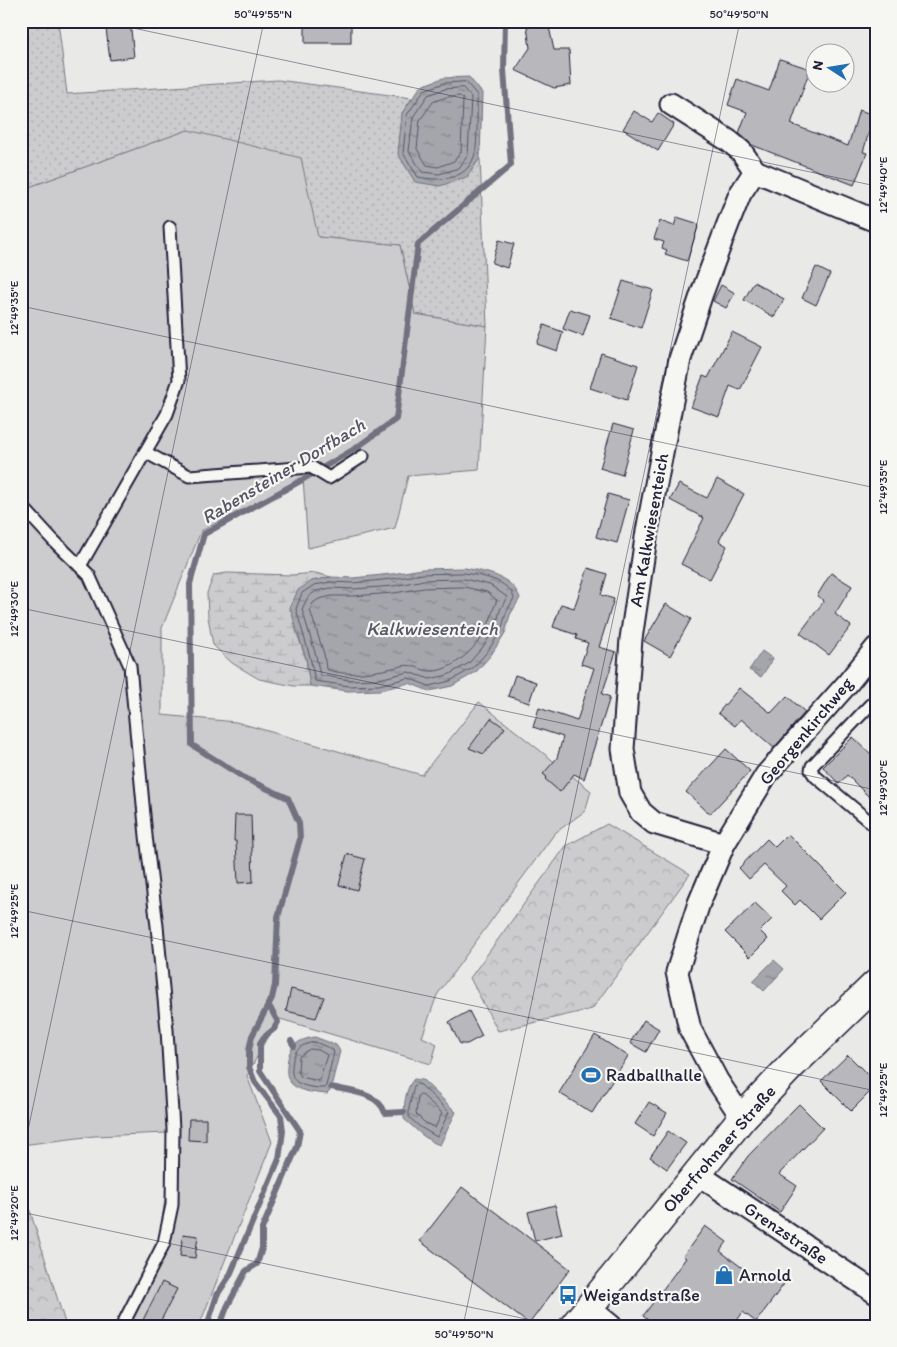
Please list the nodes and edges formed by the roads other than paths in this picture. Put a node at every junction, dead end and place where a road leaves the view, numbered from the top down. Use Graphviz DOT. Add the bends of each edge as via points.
graph roads {
  1 [pos="671,104"];
  2 [pos="755,171"];
  3 [pos="876,221"];
  4 [pos="170,227"];
  5 [pos="145,452"];
  6 [pos="363,456"];
  7 [pos="21,504"];
  8 [pos="80,566"];
  9 [pos="876,648"];
  10 [pos="876,702"];
  11 [pos="876,827"];
  12 [pos="724,844"];
  13 [pos="876,984"];
  14 [pos="742,1118"];
  15 [pos="696,1173"];
  16 [pos="876,1293"];
  17 [pos="581,1317"];
  18 [pos="122,1326"];
  19 [pos="611,1326"];
  1 -- 2 [label="street" via="729,141 741,151"];
  2 -- 3 [label="street"];
  2 -- 12 [label="street, Am Kalkwiesenteich" via="740,194 728,224 680,359 647,531 631,640 623,749 630,793 641,812 654,823"];
  4 -- 5 [label="lane" via="179,380 167,414"];
  5 -- 6 [label="lane" via="189,476 311,466 329,478"];
  5 -- 8 [label="lane"];
  7 -- 8 [label="lane"];
  8 -- 18 [label="lane" via="89,575 130,666 170,1063 172,1205 164,1243"];
  9 -- 12 [label="street, Georgenkirchweg" via="766,776"];
  10 -- 11 [label="lane" via="811,770"];
  12 -- 14 [label="street, Georgenkirchweg" via="699,903 677,972 690,1029"];
  13 -- 14 [label="main road, Oberfrohnaer Straße"];
  14 -- 15 [label="main road, Oberfrohnaer Straße"];
  15 -- 16 [label="street, Grenzstraße"];
  15 -- 17 [label="main road, Oberfrohnaer Straße"];
  17 -- 19 [label="street"];
}
